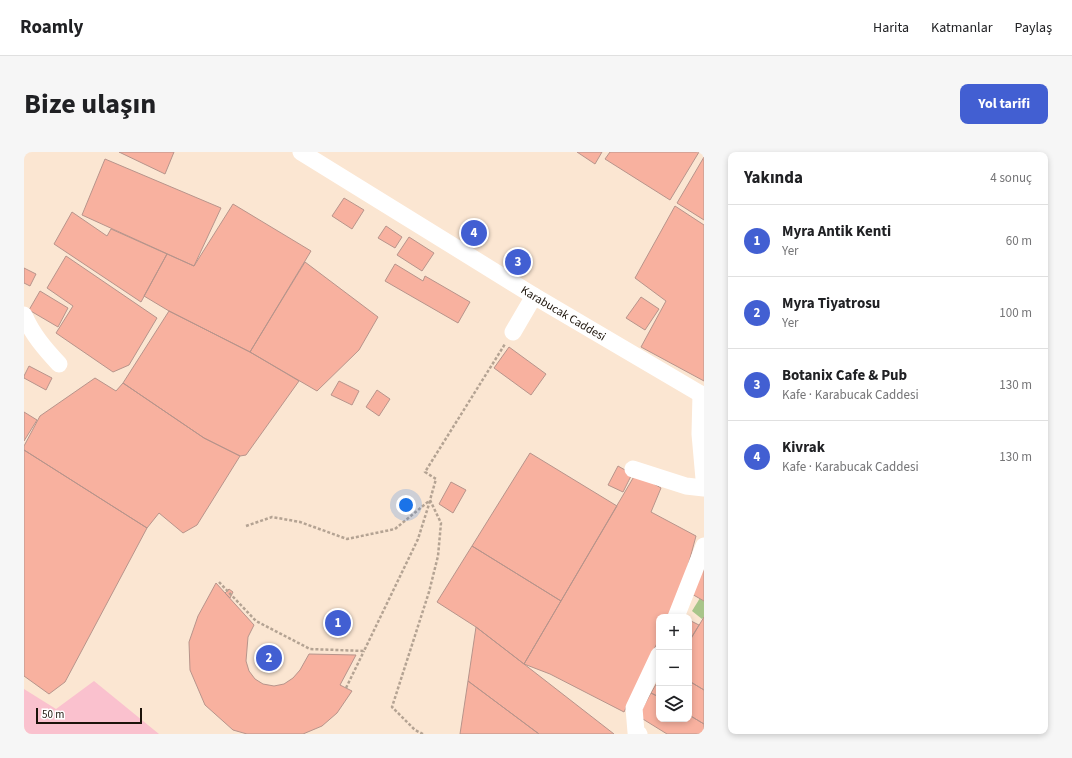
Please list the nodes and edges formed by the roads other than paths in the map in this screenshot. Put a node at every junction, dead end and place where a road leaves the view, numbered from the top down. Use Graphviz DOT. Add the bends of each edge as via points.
graph roads {
  1 [pos="301,152"];
  2 [pos="534,296"];
  3 [pos="24,315"];
  4 [pos="513,332"];
  5 [pos="59,364"];
  6 [pos="702,395"];
  7 [pos="633,469"];
  8 [pos="704,479"];
  9 [pos="704,488"];
  10 [pos="704,546"];
  11 [pos="677,614"];
  12 [pos="656,662"];
  13 [pos="639,734"];
  1 -- 2 [label="street, Karabucak Caddesi"];
  2 -- 4 [label="street"];
  2 -- 6 [label="street, Karabucak Caddesi"];
  3 -- 5 [label="street" via="43,347"];
  6 -- 8 [label="street" via="700,434"];
  7 -- 9 [label="street" via="686,486"];
  10 -- 11 [label="street"];
  12 -- 13 [label="street" via="634,708 636,732"];
}
